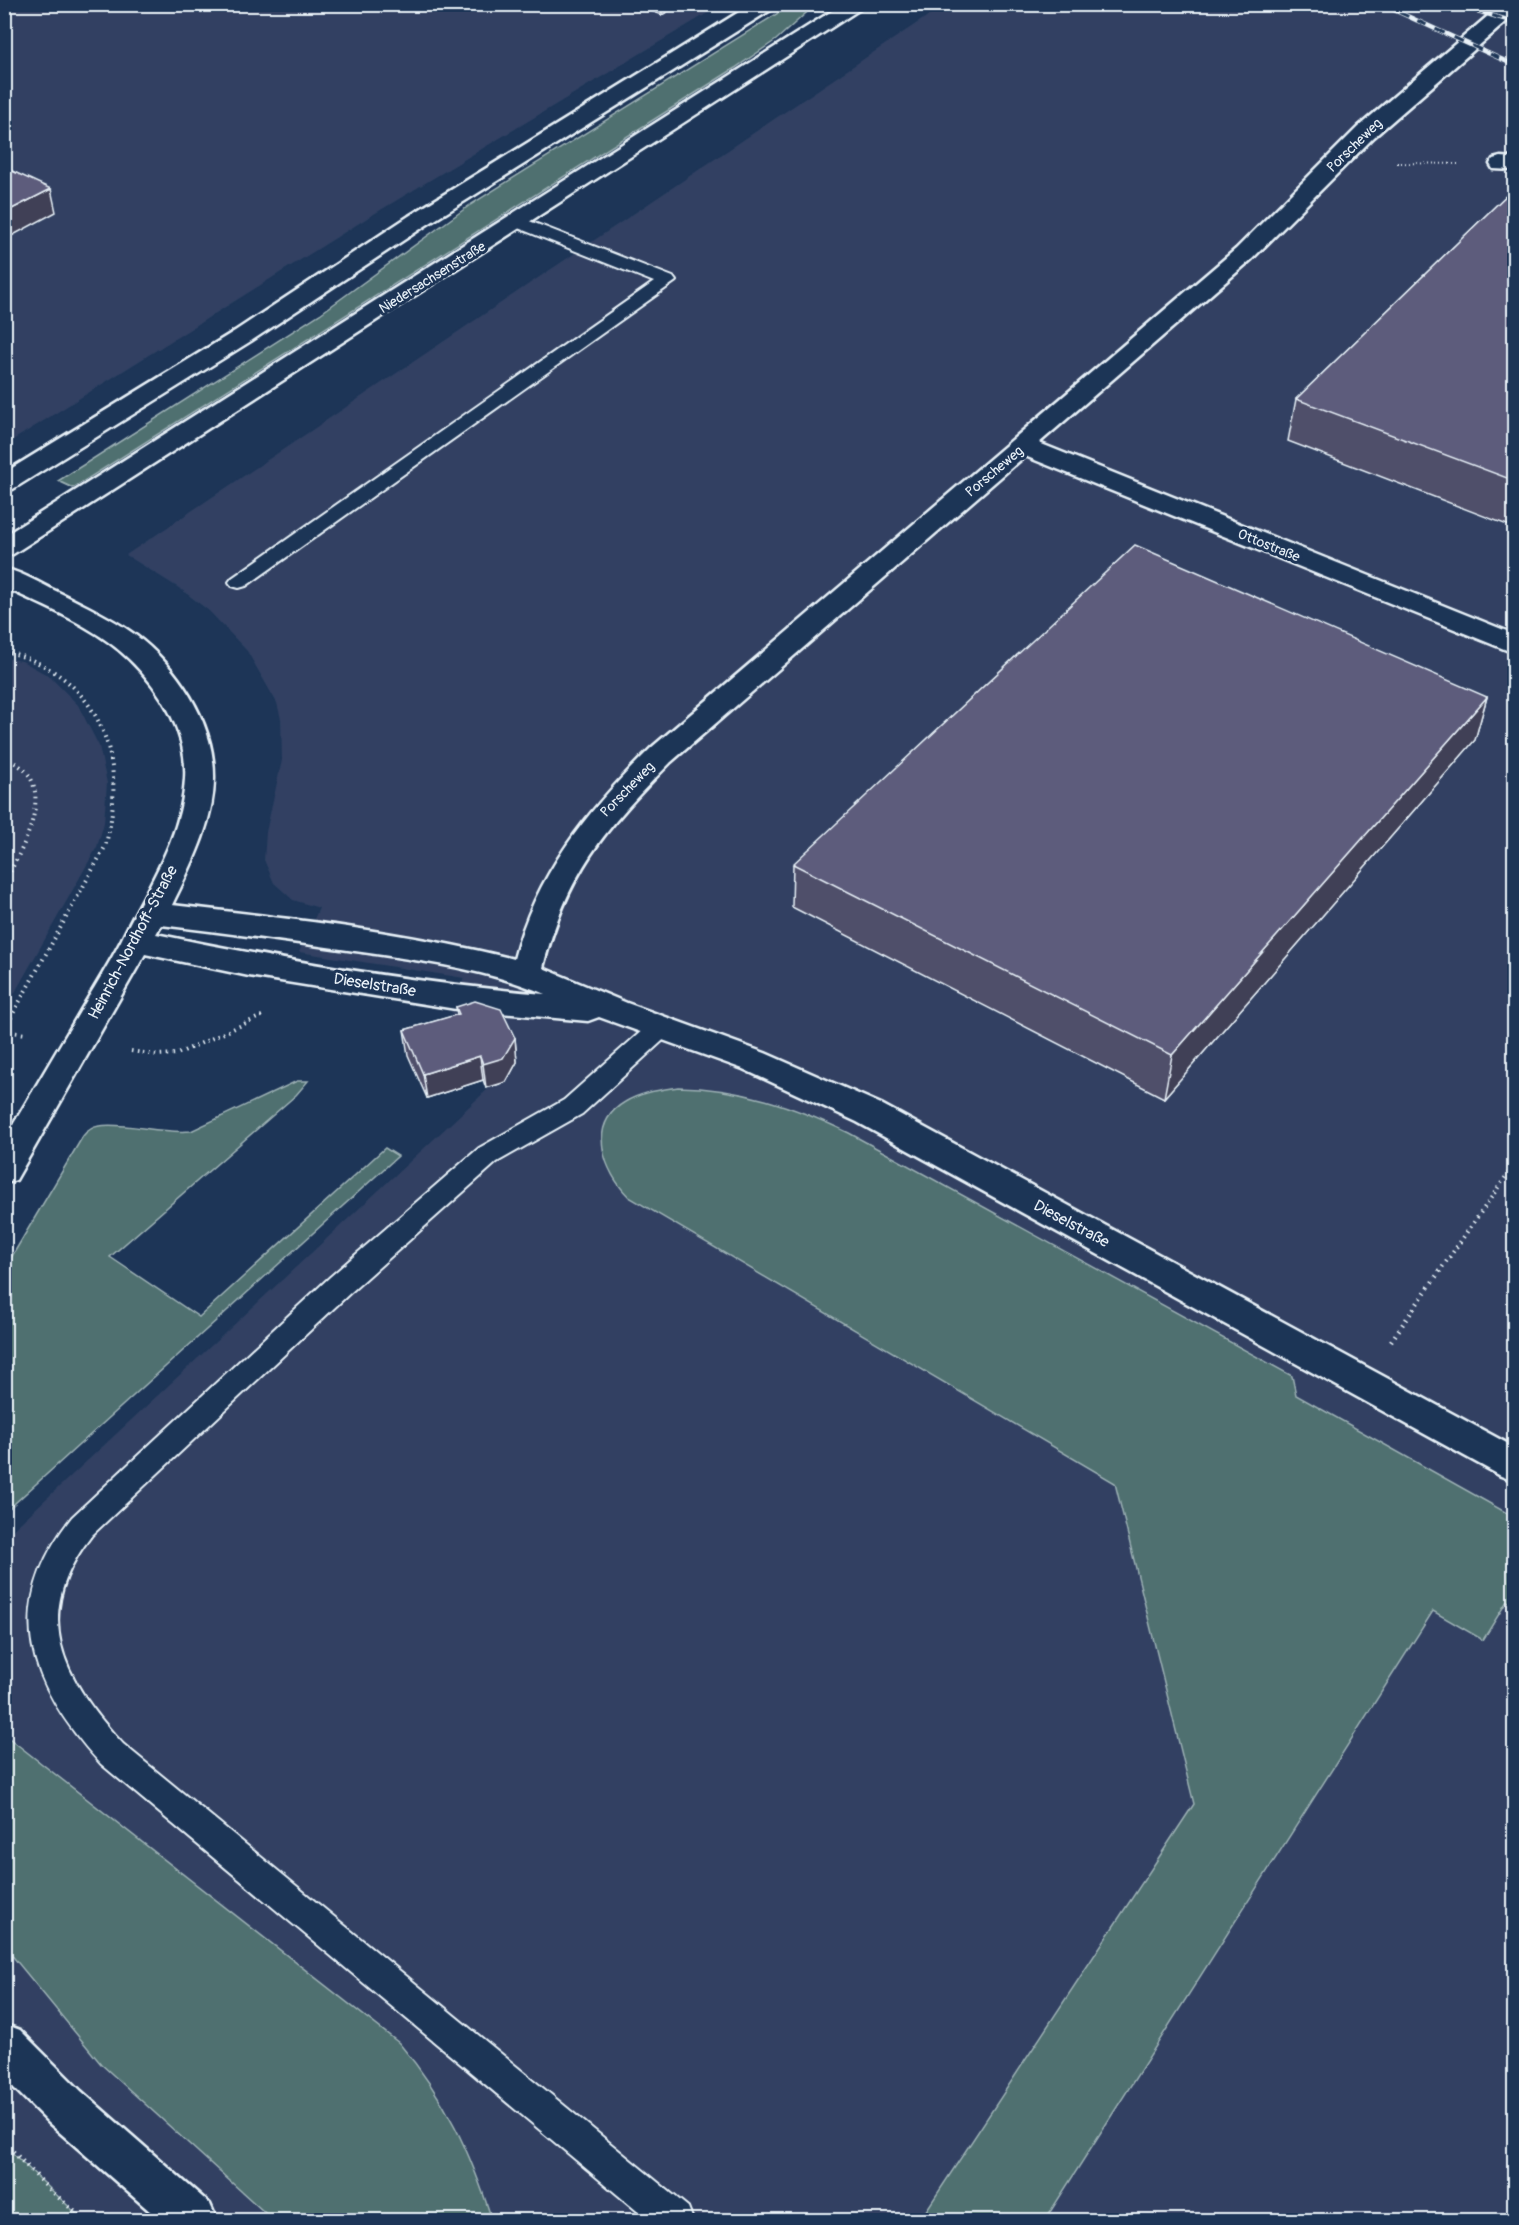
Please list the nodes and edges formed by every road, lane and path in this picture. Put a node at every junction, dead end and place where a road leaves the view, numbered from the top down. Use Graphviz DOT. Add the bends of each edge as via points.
graph roads {
  1 [pos="767,4"];
  2 [pos="858,4"];
  3 [pos="1515,5"];
  4 [pos="1346,152"];
  5 [pos="1508,164"];
  6 [pos="519,222"];
  7 [pos="1023,447"];
  8 [pos="4,484"];
  9 [pos="4,548"];
  10 [pos="4,576"];
  11 [pos="239,582"];
  12 [pos="1515,644"];
  13 [pos="4,651"];
  14 [pos="4,757"];
  15 [pos="4,883"];
  16 [pos="144,927"];
  17 [pos="526,973"];
  18 [pos="616,1011"];
  19 [pos="269,1013"];
  20 [pos="662,1027"];
  21 [pos="4,1030"];
  22 [pos="78,1042"];
  23 [pos="1515,1165"];
  24 [pos="4,1171"];
  25 [pos="1363,1381"];
  26 [pos="1515,1465"];
  27 [pos="4,2046"];
  28 [pos="4,2142"];
  29 [pos="84,2220"];
  30 [pos="194,2220"];
  31 [pos="675,2220"];
  1 -- 8 [label="street"];
  2 -- 6 [label="street, Niedersachsenstraße"];
  3 -- 4 [label="street, Porscheweg"];
  4 -- 5 [label="path" via="1393,163"];
  4 -- 7 [label="street, Porscheweg" via="1244,255"];
  6 -- 9 [label="street, Niedersachsenstraße"];
  6 -- 11 [label="lane" via="667,281"];
  7 -- 12 [label="street, Ottostraße"];
  7 -- 17 [label="street, Porscheweg" via="661,755 621,794 569,860 540,923"];
  10 -- 16 [label="street, Heinrich-Nordhoff-Straße" via="124,641 162,678 189,724 198,755 196,805 174,866"];
  13 -- 21 [label="path" via="28,656 58,673 88,704 103,734 115,783 112,824 105,847"];
  14 -- 15 [label="path" via="29,774 37,798 33,824"];
  16 -- 17 [label="street, Dieselstraße" via="268,927 449,954"];
  16 -- 18 [label="street, Dieselstraße" via="249,964 456,998"];
  16 -- 22 [label="street, Heinrich-Nordhoff-Straße"];
  17 -- 18 [label="street, Dieselstraße"];
  18 -- 20 [label="street, Dieselstraße"];
  19 -- 22 [label="path" via="177,1054 157,1055"];
  20 -- 25 [label="street, Dieselstraße" via="754,1061 869,1113"];
  20 -- 31 [label="lane" via="573,1107 488,1155 340,1285 82,1526 61,1553 45,1600 42,1634 49,1664 64,1694 85,1726 112,1754"];
  21 -- 22 [label="path"];
  22 -- 24 [label="street, Heinrich-Nordhoff-Straße"];
  23 -- 25 [label="path"];
  25 -- 26 [label="street, Dieselstraße"];
  27 -- 30 [label="street" via="65,2107"];
  28 -- 29 [label="path"];
}
